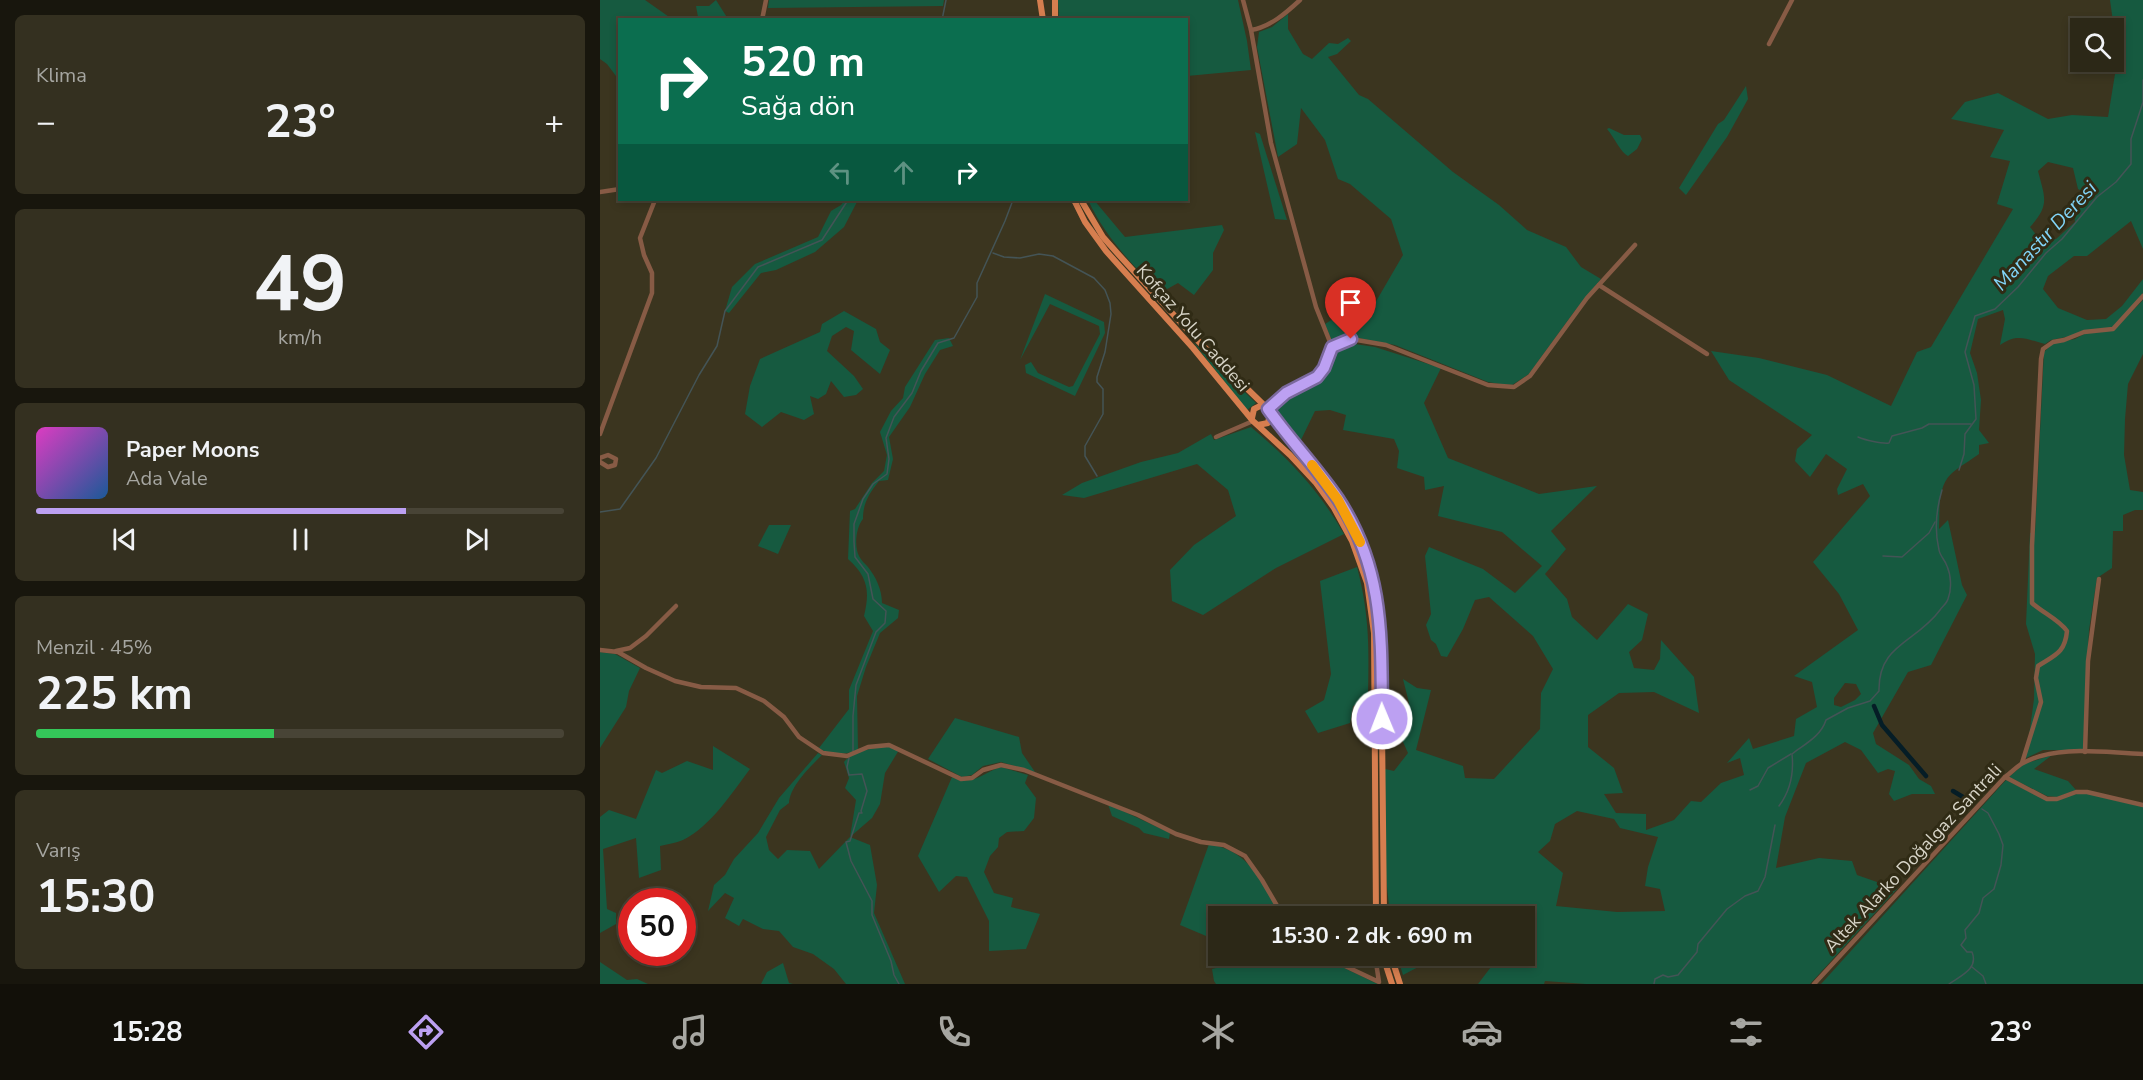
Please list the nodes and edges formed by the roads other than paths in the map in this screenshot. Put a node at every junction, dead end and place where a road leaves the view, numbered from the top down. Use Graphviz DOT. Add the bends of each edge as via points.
graph roads {
  1 [pos="766,0"];
  2 [pos="1040,0"];
  3 [pos="1054,0"];
  4 [pos="1243,0"];
  5 [pos="1300,0"];
  6 [pos="1792,0"];
  7 [pos="762,18"];
  8 [pos="1043,18"];
  9 [pos="1055,18"];
  10 [pos="1251,30"];
  11 [pos="1769,44"];
  12 [pos="618,189"];
  13 [pos="600,192"];
  14 [pos="655,201"];
  15 [pos="1074,201"];
  16 [pos="1083,201"];
  17 [pos="1635,245"];
  18 [pos="1599,285"];
  19 [pos="2143,296"];
  20 [pos="1332,347"];
  21 [pos="1707,354"];
  22 [pos="1269,410"];
  23 [pos="1254,421"];
  24 [pos="600,434"];
  25 [pos="1216,438"];
  26 [pos="2099,579"];
  27 [pos="676,606"];
  28 [pos="600,650"];
  29 [pos="614,651"];
  30 [pos="2085,752"];
  31 [pos="2143,754"];
  32 [pos="2022,763"];
  33 [pos="2005,777"];
  34 [pos="2143,805"];
  35 [pos="1277,906"];
  36 [pos="1376,906"];
  37 [pos="1384,906"];
  38 [pos="1344,966"];
  39 [pos="1376,966"];
  40 [pos="1386,966"];
  41 [pos="1394,966"];
  42 [pos="1379,983"];
  43 [pos="1392,984"];
  44 [pos="1400,984"];
  45 [pos="1814,984"];
  1 -- 7 [label="street"];
  2 -- 8 [label="main road"];
  3 -- 9 [label="main road"];
  4 -- 10 [label="street"];
  5 -- 10 [label="street" via="1262,28"];
  6 -- 11 [label="street"];
  10 -- 20 [label="street" via="1271,143 1316,307"];
  12 -- 13 [label="street"];
  14 -- 24 [label="street" via="640,238 652,273 652,292"];
  15 -- 23 [label="main road, Kofçaz Yolu Caddesi" via="1106,251"];
  16 -- 22 [label="main road, Kofçaz Yolu Caddesi" via="1103,237 1119,255 1194,337"];
  17 -- 18 [label="street"];
  18 -- 20 [label="street" via="1530,376 1514,387 1488,385 1386,345 1351,339"];
  18 -- 21 [label="street"];
  19 -- 32 [label="street" via="2113,329 2084,332 2053,342 2043,349 2040,359 2032,603 2067,631 2060,652 2038,666 2040,702"];
  20 -- 22 [label="street" via="1317,377 1286,393"];
  22 -- 23 [label="main road" via="1268,423"];
  22 -- 23 [label="main road" via="1257,407 1252,411"];
  22 -- 37 [label="main road, Kofçaz Yolu Caddesi" via="1346,513 1365,553 1374,585 1381,633"];
  23 -- 25 [label="street"];
  23 -- 36 [label="main road, Kofçaz Yolu Caddesi" via="1326,495 1352,541 1367,583 1374,633"];
  26 -- 30 [label="street" via="2089,651"];
  27 -- 29 [label="street" via="630,648"];
  28 -- 29 [label="street"];
  29 -- 35 [label="street" via="675,681 736,688 764,701 784,717 799,737 823,753 847,756 868,747 889,745 962,778 972,778 1001,765 1024,770 1103,800 1176,834 1224,845 1245,856"];
  30 -- 31 [label="street, Altek Alarko Doğalgaz Santrali"];
  30 -- 32 [label="street, Altek Alarko Doğalgaz Santrali" via="2046,754"];
  32 -- 33 [label="street, Altek Alarko Doğalgaz Santrali"];
  33 -- 34 [label="street" via="2047,799 2087,792"];
  33 -- 45 [label="street, Altek Alarko Doğalgaz Santrali"];
  38 -- 42 [label="street"];
  39 -- 42 [label="street"];
  40 -- 43 [label="main road"];
  41 -- 44 [label="main road"];
}
